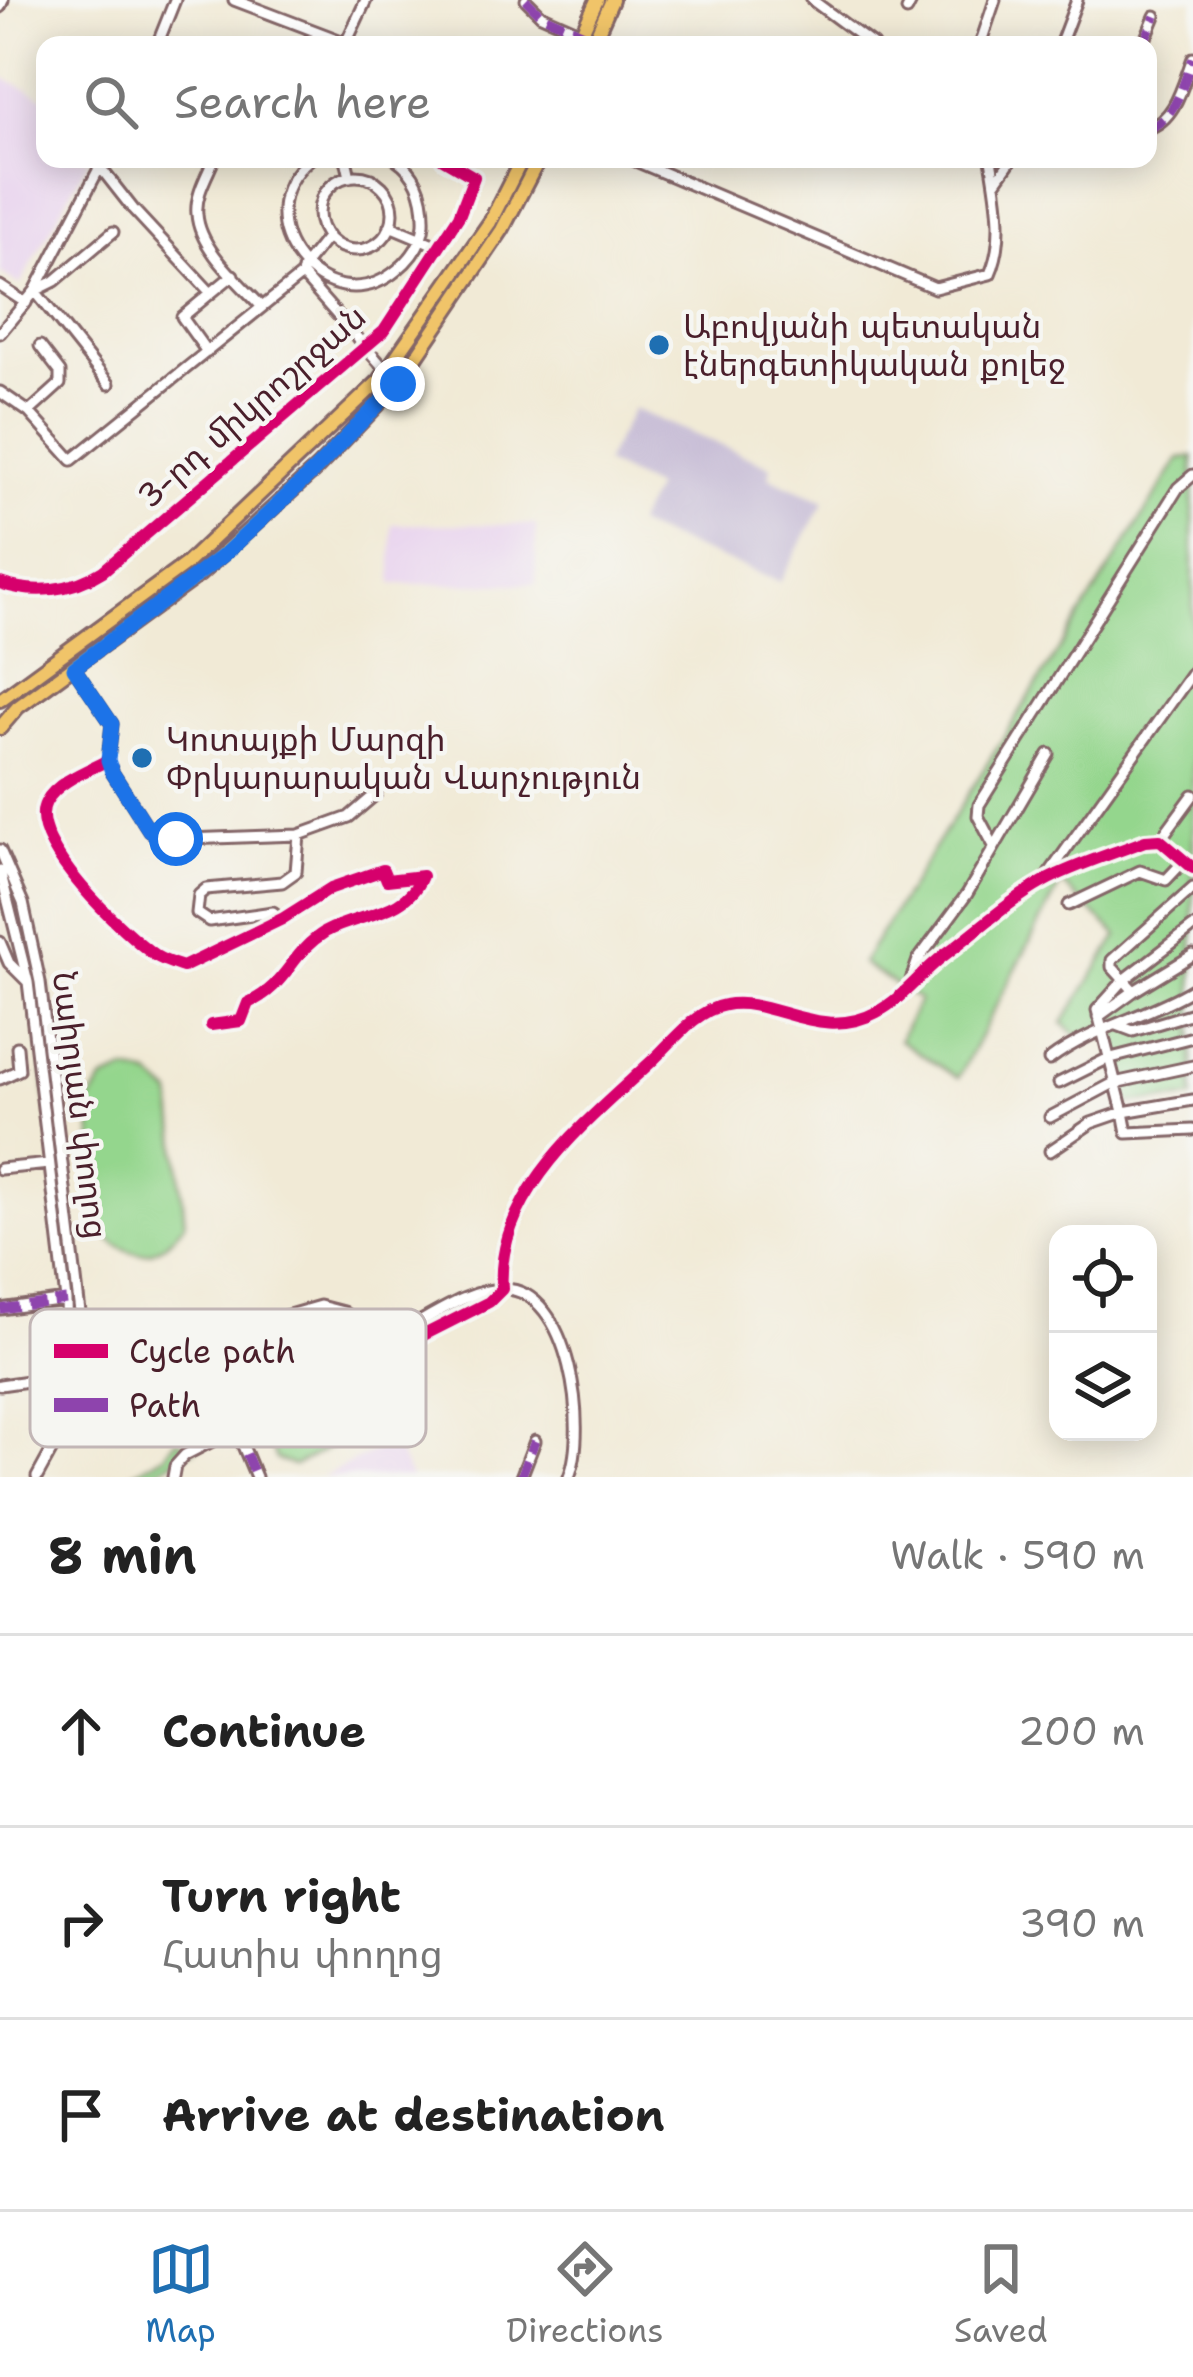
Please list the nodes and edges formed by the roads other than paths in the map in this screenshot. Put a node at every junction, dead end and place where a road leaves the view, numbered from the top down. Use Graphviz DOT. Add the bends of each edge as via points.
graph roads {
  1 [pos="175,0"];
  2 [pos="234,0"];
  3 [pos="366,0"];
  4 [pos="526,0"];
  5 [pos="597,0"];
  6 [pos="612,0"];
  7 [pos="812,0"];
  8 [pos="995,0"];
  9 [pos="1077,0"];
  10 [pos="1155,16"];
  11 [pos="320,33"];
  12 [pos="161,36"];
  13 [pos="316,36"];
  14 [pos="328,36"];
  15 [pos="352,36"];
  16 [pos="574,36"];
  17 [pos="580,36"];
  18 [pos="596,36"];
  19 [pos="861,36"];
  20 [pos="983,36"];
  21 [pos="1063,36"];
  22 [pos="1147,36"];
  23 [pos="1193,58"];
  24 [pos="1157,126"];
  25 [pos="99,168"];
  26 [pos="105,168"];
  27 [pos="210,168"];
  28 [pos="300,168"];
  29 [pos="348,168"];
  30 [pos="404,168"];
  31 [pos="458,168"];
  32 [pos="517,168"];
  33 [pos="534,168"];
  34 [pos="652,168"];
  35 [pos="992,168"];
  36 [pos="1006,168"];
  37 [pos="350,177"];
  38 [pos="995,183"];
  39 [pos="391,226"];
  40 [pos="113,232"];
  41 [pos="328,236"];
  42 [pos="421,239"];
  43 [pos="440,247"];
  44 [pos="303,270"];
  45 [pos="233,275"];
  46 [pos="0,286"];
  47 [pos="35,291"];
  48 [pos="211,293"];
  49 [pos="26,303"];
  50 [pos="262,307"];
  51 [pos="0,333"];
  52 [pos="40,346"];
  53 [pos="364,350"];
  54 [pos="207,352"];
  55 [pos="386,372"];
  56 [pos="110,384"];
  57 [pos="398,384"];
  58 [pos="0,392"];
  59 [pos="28,412"];
  60 [pos="1193,475"];
  61 [pos="0,583"];
  62 [pos="74,668"];
  63 [pos="1193,672"];
  64 [pos="0,700"];
  65 [pos="0,728"];
  66 [pos="1049,754"];
  67 [pos="108,760"];
  68 [pos="376,794"];
  69 [pos="1193,795"];
  70 [pos="298,835"];
  71 [pos="1160,839"];
  72 [pos="994,846"];
  73 [pos="0,850"];
  74 [pos="1189,865"];
  75 [pos="0,870"];
  76 [pos="1043,882"];
  77 [pos="1193,888"];
  78 [pos="1069,905"];
  79 [pos="282,920"];
  80 [pos="1193,927"];
  81 [pos="0,942"];
  82 [pos="1193,956"];
  83 [pos="1124,980"];
  84 [pos="28,982"];
  85 [pos="909,985"];
  86 [pos="1193,989"];
  87 [pos="1134,991"];
  88 [pos="1193,1013"];
  89 [pos="1098,1017"];
  90 [pos="211,1025"];
  91 [pos="1117,1025"];
  92 [pos="1101,1032"];
  93 [pos="1193,1037"];
  94 [pos="34,1042"];
  95 [pos="17,1047"];
  96 [pos="0,1053"];
  97 [pos="1107,1059"];
  98 [pos="1049,1060"];
  99 [pos="1193,1066"];
  100 [pos="0,1079"];
  101 [pos="1114,1082"];
  102 [pos="1059,1083"];
  103 [pos="1193,1100"];
  104 [pos="1123,1112"];
  105 [pos="1050,1117"];
  106 [pos="1193,1130"];
  107 [pos="1050,1151"];
  108 [pos="49,1164"];
  109 [pos="0,1169"];
  110 [pos="502,1288"];
  111 [pos="66,1300"];
  112 [pos="0,1309"];
  113 [pos="67,1309"];
  114 [pos="80,1309"];
  115 [pos="426,1320"];
  116 [pos="30,1380"];
  117 [pos="0,1385"];
  118 [pos="535,1441"];
  119 [pos="53,1447"];
  120 [pos="201,1447"];
  121 [pos="244,1447"];
  122 [pos="37,1477"];
  123 [pos="173,1477"];
  124 [pos="256,1477"];
  125 [pos="521,1477"];
  126 [pos="569,1477"];
  1 -- 12 [label="street"];
  2 -- 11 [label="street"];
  3 -- 15 [label="street"];
  4 -- 16 [label="street"];
  5 -- 17 [label="main road"];
  6 -- 18 [label="main road"];
  7 -- 19 [label="street"];
  8 -- 20 [label="street"];
  9 -- 21 [label="street"];
  10 -- 22 [label="street"];
  11 -- 13 [label="street"];
  11 -- 14 [label="street"];
  23 -- 24 [label="street" via="1170,115"];
  25 -- 47 [label="street"];
  26 -- 48 [label="street"];
  27 -- 45 [label="street" via="196,215"];
  28 -- 44 [label="street" via="283,204"];
  29 -- 37 [label="street"];
  30 -- 42 [label="street" via="419,186"];
  31 -- 43 [label="street, 3-րդ միկրոշրջան" via="474,177"];
  32 -- 55 [label="main road" via="490,222"];
  33 -- 57 [label="main road"];
  34 -- 38 [label="street" via="935,288 990,274 1000,243"];
  35 -- 38 [label="street"];
  36 -- 38 [label="street"];
  37 -- 39 [label="street" via="384,189"];
  37 -- 41 [label="street" via="321,198"];
  39 -- 41 [label="street" via="378,243 358,250"];
  39 -- 42 [label="street"];
  40 -- 47 [label="street"];
  41 -- 44 [label="street"];
  42 -- 43 [label="street"];
  42 -- 44 [label="street" via="400,268 370,285 334,284"];
  43 -- 53 [label="street, 3-րդ միկրոշրջան"];
  44 -- 50 [label="street"];
  44 -- 53 [label="street"];
  45 -- 48 [label="street"];
  45 -- 50 [label="street"];
  46 -- 49 [label="street"];
  47 -- 49 [label="street"];
  47 -- 56 [label="street"];
  48 -- 54 [label="street" via="182,317"];
  49 -- 51 [label="street"];
  50 -- 54 [label="street"];
  52 -- 59 [label="street" via="62,377"];
  53 -- 55 [label="street"];
  53 -- 61 [label="street, 3-րդ միկրոշրջան" via="103,572 43,591"];
  54 -- 59 [label="street" via="72,460"];
  55 -- 57 [label="street"];
  55 -- 64 [label="main road" via="186,564"];
  57 -- 62 [label="main road" via="225,554"];
  58 -- 59 [label="street"];
  60 -- 72 [label="street" via="979,805"];
  62 -- 65 [label="main road"];
  62 -- 67 [label="street" via="112,724"];
  63 -- 76 [label="street"];
  66 -- 72 [label="street"];
  67 -- 70 [label="street" via="161,839"];
  67 -- 79 [label="street" via="60,787 45,802 42,821 58,857 108,914 159,958 183,967"];
  68 -- 70 [label="street" via="349,817"];
  69 -- 71 [label="street"];
  70 -- 79 [label="street" via="296,872 282,882 199,896 197,914 209,921 273,912"];
  71 -- 74 [label="street"];
  71 -- 76 [label="street"];
  72 -- 85 [label="street"];
  73 -- 114 [label="street, Նաիրյան փողոց" via="23,903 40,982"];
  74 -- 78 [label="street" via="1166,880 1140,871"];
  75 -- 84 [label="street, Նաիրյան փողոց"];
  76 -- 85 [label="street"];
  77 -- 83 [label="street" via="1112,960"];
  79 -- 90 [label="street" via="331,888 383,870 387,880 422,876 401,904 316,938 272,993 248,1004 241,1021"];
  80 -- 83 [label="street"];
  81 -- 84 [label="street"];
  82 -- 87 [label="street"];
  83 -- 87 [label="street"];
  83 -- 89 [label="street" via="1099,1004"];
  84 -- 94 [label="street, Նաիրյան փողոց"];
  85 -- 110 [label="street" via="877,1012 838,1023 739,1004 706,1012 544,1170 505,1245"];
  86 -- 91 [label="street"];
  87 -- 89 [label="street"];
  88 -- 91 [label="street" via="1133,1031"];
  89 -- 92 [label="street"];
  91 -- 92 [label="street"];
  92 -- 97 [label="street"];
  92 -- 98 [label="street"];
  93 -- 97 [label="street"];
  94 -- 95 [label="street"];
  94 -- 108 [label="street, Նաիրյան փողոց"];
  95 -- 96 [label="street"];
  95 -- 100 [label="street" via="20,1070"];
  97 -- 101 [label="street"];
  97 -- 102 [label="street"];
  99 -- 101 [label="street"];
  101 -- 104 [label="street"];
  101 -- 105 [label="street"];
  103 -- 104 [label="street"];
  104 -- 106 [label="street" via="1127,1133"];
  104 -- 107 [label="street"];
  108 -- 109 [label="street"];
  108 -- 111 [label="street, Նաիրյան փողոց"];
  110 -- 115 [label="street"];
  110 -- 126 [label="street" via="532,1299 560,1339 578,1428"];
  111 -- 112 [label="street"];
  111 -- 113 [label="street, Նաիրյան փողոց"];
  116 -- 117 [label="street"];
  118 -- 125 [label="street"];
  119 -- 122 [label="street, Նաիրյան փողոց"];
  120 -- 123 [label="street" via="182,1457"];
  121 -- 124 [label="street"];
}
